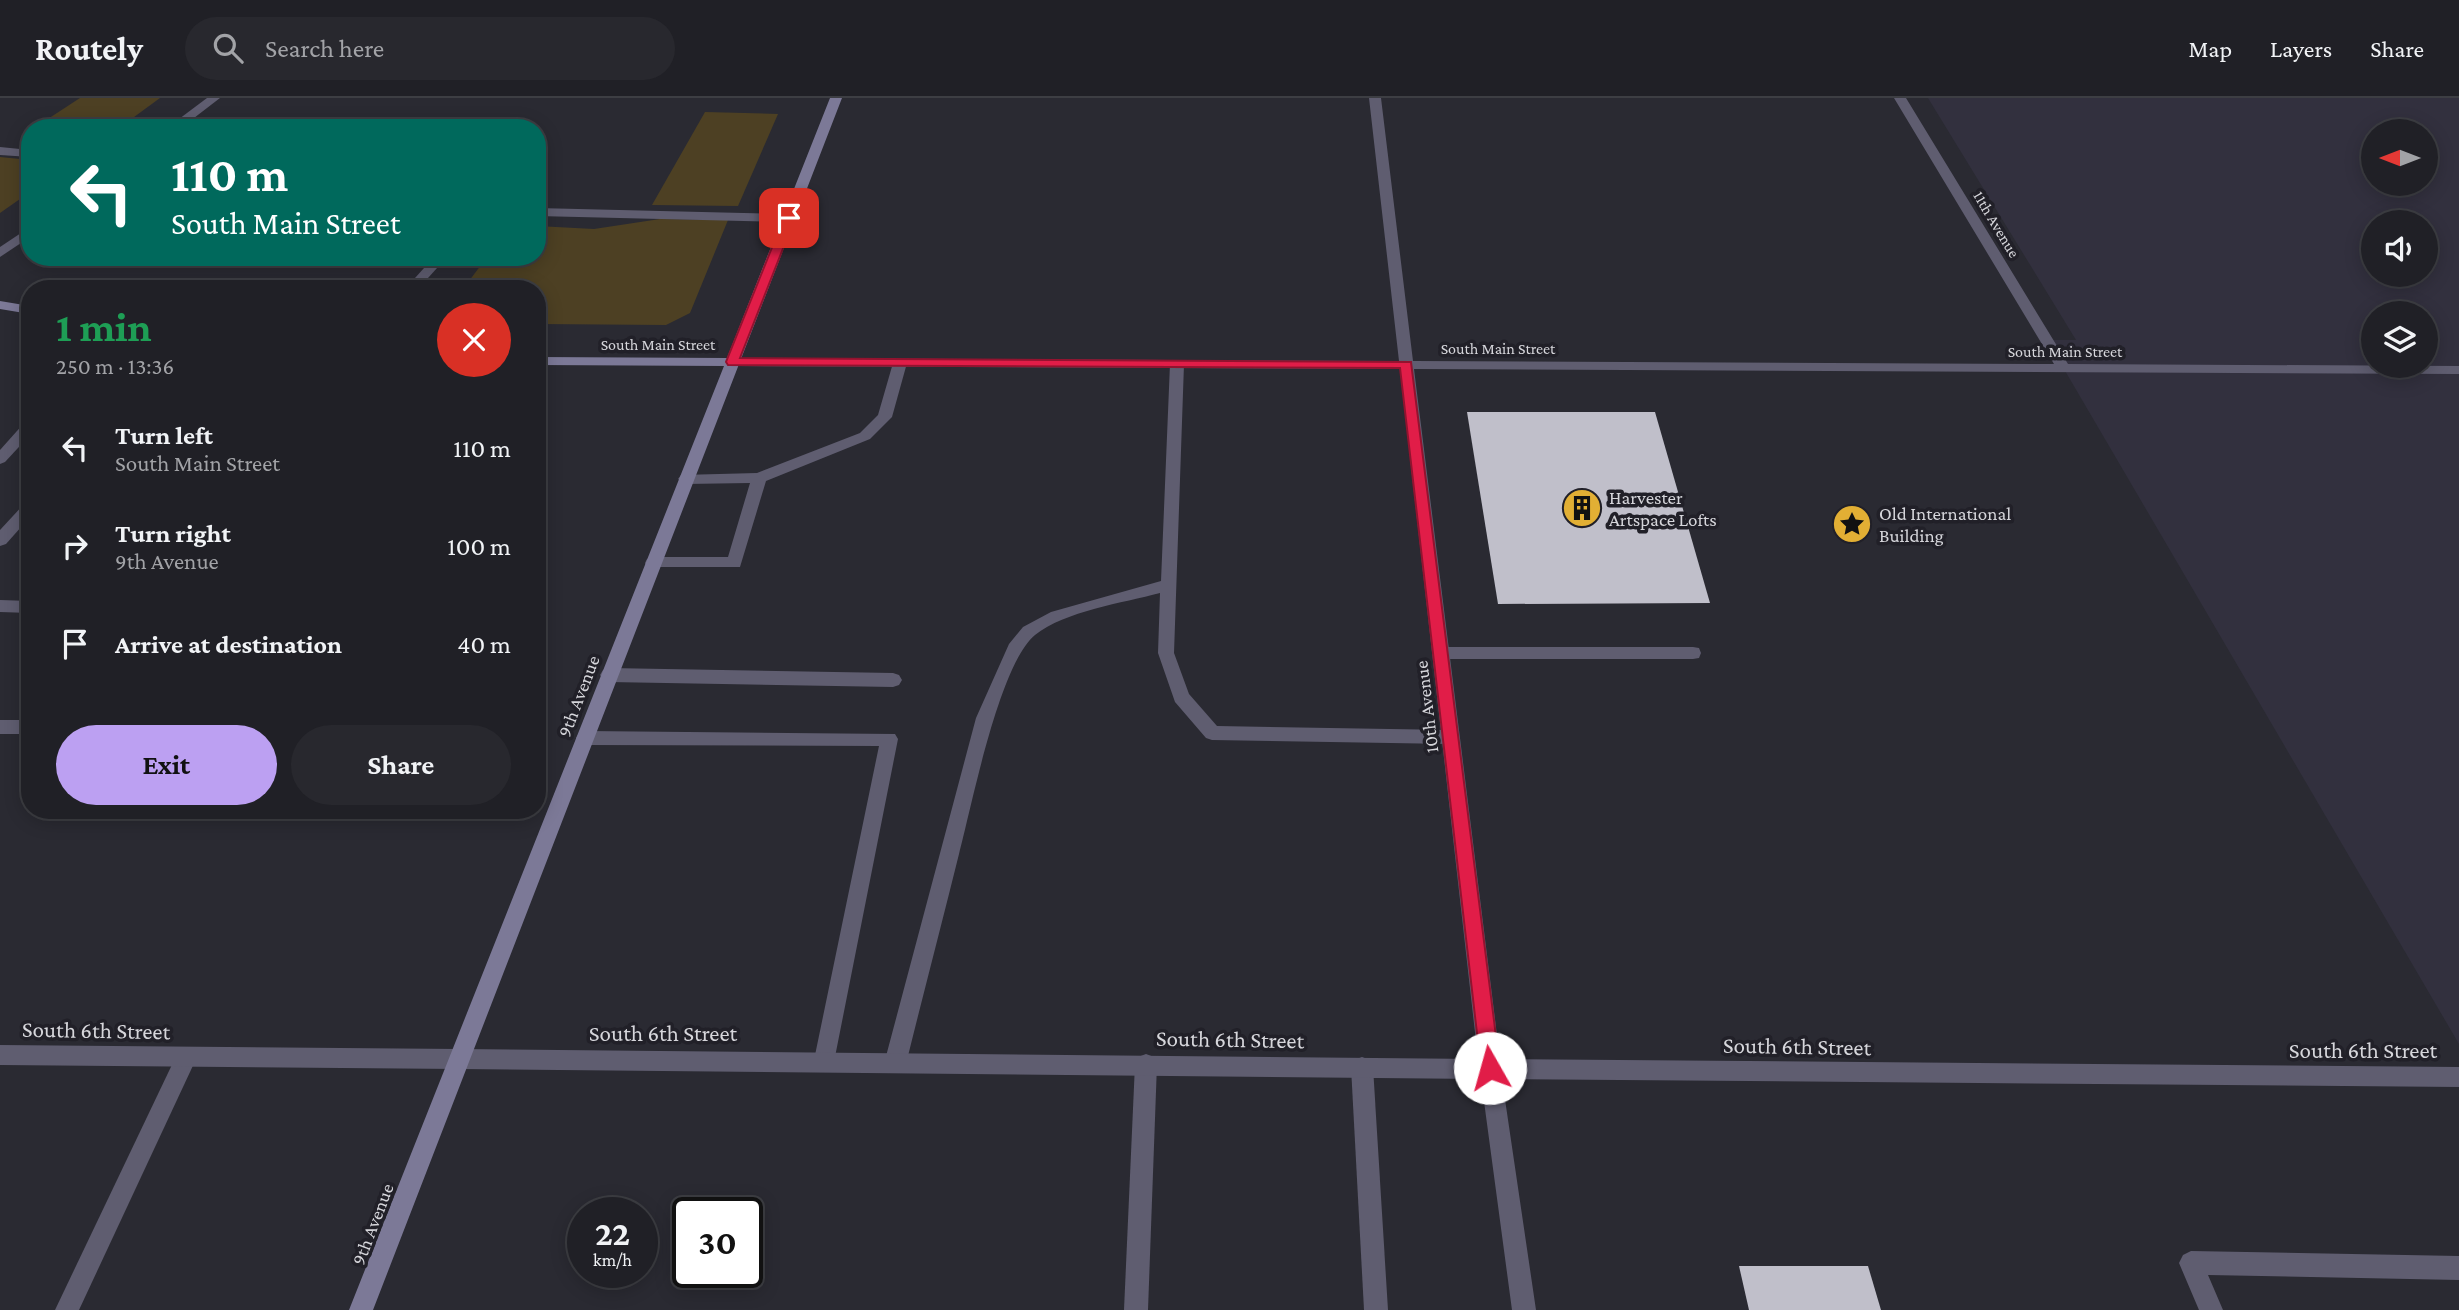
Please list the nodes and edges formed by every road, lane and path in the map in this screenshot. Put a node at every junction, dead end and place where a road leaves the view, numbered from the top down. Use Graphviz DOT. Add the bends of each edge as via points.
graph roads {
  1 [pos="214,98"];
  2 [pos="836,98"];
  3 [pos="1375,98"];
  4 [pos="1900,98"];
  5 [pos="185,119"];
  6 [pos="0,151"];
  7 [pos="21,153"];
  8 [pos="546,212"];
  9 [pos="789,218"];
  10 [pos="21,238"];
  11 [pos="0,253"];
  12 [pos="433,266"];
  13 [pos="419,280"];
  14 [pos="0,306"];
  15 [pos="21,309"];
  16 [pos="546,361"];
  17 [pos="732,362"];
  18 [pos="900,362"];
  19 [pos="1177,363"];
  20 [pos="1406,365"];
  21 [pos="2064,368"];
  22 [pos="2459,370"];
  23 [pos="21,435"];
  24 [pos="0,459"];
  25 [pos="759,478"];
  26 [pos="687,479"];
  27 [pos="21,516"];
  28 [pos="0,540"];
  29 [pos="653,563"];
  30 [pos="1169,585"];
  31 [pos="0,606"];
  32 [pos="21,607"];
  33 [pos="1440,653"];
  34 [pos="1693,653"];
  35 [pos="609,675"];
  36 [pos="893,680"];
  37 [pos="0,727"];
  38 [pos="21,727"];
  39 [pos="1450,737"];
  40 [pos="585,738"];
  41 [pos="0,1055"];
  42 [pos="186,1057"];
  43 [pos="459,1059"];
  44 [pos="825,1060"];
  45 [pos="896,1060"];
  46 [pos="1146,1064"];
  47 [pos="1362,1067"];
  48 [pos="1490,1068"];
  49 [pos="2459,1077"];
  50 [pos="2459,1269"];
  51 [pos="67,1310"];
  52 [pos="361,1310"];
  53 [pos="1136,1310"];
  54 [pos="1376,1310"];
  55 [pos="1524,1310"];
  56 [pos="2211,1310"];
  1 -- 5 [label="street"];
  2 -- 9 [label="main road, 9th Avenue"];
  3 -- 20 [label="street, 10th Avenue"];
  4 -- 21 [label="street, 11th Avenue"];
  6 -- 7 [label="street"];
  8 -- 9 [label="street"];
  9 -- 17 [label="main road, 9th Avenue"];
  10 -- 11 [label="street"];
  12 -- 13 [label="street"];
  14 -- 15 [label="main road"];
  16 -- 17 [label="main road, South Main Street"];
  17 -- 18 [label="street, South Main Street"];
  17 -- 26 [label="main road, 9th Avenue"];
  18 -- 19 [label="street, South Main Street"];
  18 -- 25 [label="street" via="885,417 864,436"];
  19 -- 20 [label="street, South Main Street"];
  19 -- 30 [label="street"];
  20 -- 21 [label="street, South Main Street"];
  20 -- 33 [label="street, 10th Avenue"];
  21 -- 22 [label="street, South Main Street"];
  23 -- 24 [label="street"];
  25 -- 26 [label="street"];
  25 -- 29 [label="street" via="734,563"];
  26 -- 29 [label="main road, 9th Avenue"];
  27 -- 28 [label="street"];
  29 -- 35 [label="main road, 9th Avenue"];
  30 -- 39 [label="street" via="1166,653 1181,697 1212,733"];
  30 -- 45 [label="street" via="1054,617 1028,632 1004,668 985,718"];
  31 -- 32 [label="street"];
  33 -- 34 [label="street"];
  33 -- 39 [label="street, 10th Avenue"];
  35 -- 36 [label="street"];
  35 -- 40 [label="main road, 9th Avenue"];
  37 -- 38 [label="street"];
  39 -- 48 [label="street, 10th Avenue"];
  40 -- 43 [label="main road, 9th Avenue"];
  40 -- 44 [label="street" via="888,739"];
  41 -- 42 [label="street, South 6th Street"];
  42 -- 43 [label="street, South 6th Street"];
  42 -- 51 [label="street"];
  43 -- 44 [label="street, South 6th Street"];
  43 -- 52 [label="main road, 9th Avenue"];
  44 -- 45 [label="street, South 6th Street"];
  45 -- 46 [label="street, South 6th Street"];
  46 -- 47 [label="street, South 6th Street"];
  46 -- 53 [label="street"];
  47 -- 48 [label="street, South 6th Street"];
  47 -- 54 [label="street"];
  48 -- 49 [label="street, South 6th Street"];
  48 -- 55 [label="street, 10th Avenue"];
  50 -- 56 [label="street" via="2191,1263"];
}
